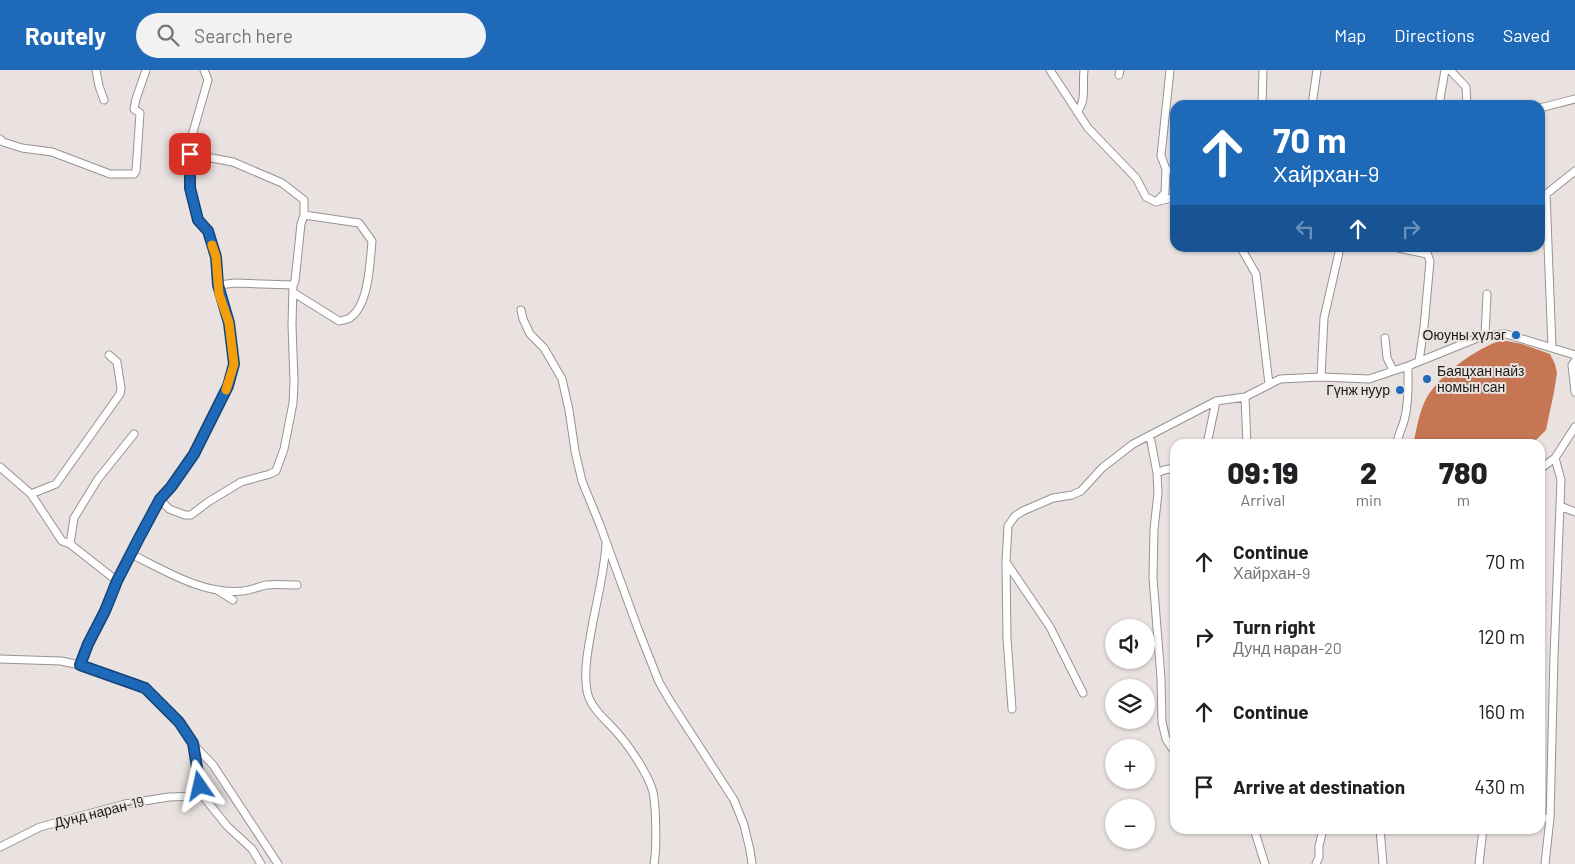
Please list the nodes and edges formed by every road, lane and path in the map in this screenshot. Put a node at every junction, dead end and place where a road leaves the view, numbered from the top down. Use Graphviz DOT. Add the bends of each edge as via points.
graph roads {
  1 [pos="96,70"];
  2 [pos="146,70"];
  3 [pos="204,70"];
  4 [pos="1050,70"];
  5 [pos="1084,70"];
  6 [pos="1170,70"];
  7 [pos="1263,70"];
  8 [pos="1317,70"];
  9 [pos="1445,70"];
  10 [pos="1450,70"];
  11 [pos="1575,99"];
  12 [pos="104,100"];
  13 [pos="1262,100"];
  14 [pos="1313,100"];
  15 [pos="1440,100"];
  16 [pos="1467,100"];
  17 [pos="1545,107"];
  18 [pos="1077,112"];
  19 [pos="0,139"];
  20 [pos="190,154"];
  21 [pos="1166,169"];
  22 [pos="1170,170"];
  23 [pos="1575,171"];
  24 [pos="1545,195"];
  25 [pos="1170,198"];
  26 [pos="1156,202"];
  27 [pos="304,215"];
  28 [pos="1545,230"];
  29 [pos="1243,252"];
  30 [pos="1339,252"];
  31 [pos="1426,252"];
  32 [pos="218,285"];
  33 [pos="294,289"];
  34 [pos="1487,294"];
  35 [pos="521,310"];
  36 [pos="1485,335"];
  37 [pos="1385,338"];
  38 [pos="1552,347"];
  39 [pos="109,355"];
  40 [pos="1575,355"];
  41 [pos="1418,360"];
  42 [pos="1575,361"];
  43 [pos="1408,366"];
  44 [pos="1393,370"];
  45 [pos="1321,376"];
  46 [pos="1269,384"];
  47 [pos="1575,392"];
  48 [pos="1245,397"];
  49 [pos="1216,402"];
  50 [pos="1575,427"];
  51 [pos="134,434"];
  52 [pos="1150,436"];
  53 [pos="1567,438"];
  54 [pos="1575,438"];
  55 [pos="1208,439"];
  56 [pos="1247,439"];
  57 [pos="1398,439"];
  58 [pos="1554,458"];
  59 [pos="1545,465"];
  60 [pos="0,467"];
  61 [pos="1170,469"];
  62 [pos="1157,473"];
  63 [pos="31,494"];
  64 [pos="160,499"];
  65 [pos="1560,506"];
  66 [pos="1575,512"];
  67 [pos="1004,540"];
  68 [pos="606,541"];
  69 [pos="70,544"];
  70 [pos="131,554"];
  71 [pos="1006,562"];
  72 [pos="117,581"];
  73 [pos="297,585"];
  74 [pos="217,590"];
  75 [pos="233,600"];
  76 [pos="0,659"];
  77 [pos="80,665"];
  78 [pos="1083,693"];
  79 [pos="1012,709"];
  80 [pos="193,743"];
  81 [pos="1170,745"];
  82 [pos="203,796"];
  83 [pos="1545,818"];
  84 [pos="1550,818"];
  85 [pos="1256,834"];
  86 [pos="1322,834"];
  87 [pos="1380,834"];
  88 [pos="1482,834"];
  89 [pos="0,847"];
  90 [pos="261,864"];
  91 [pos="278,864"];
  92 [pos="654,864"];
  93 [pos="752,864"];
  94 [pos="1265,864"];
  95 [pos="1316,864"];
  96 [pos="1383,864"];
  97 [pos="1479,864"];
  98 [pos="1544,864"];
  1 -- 12 [label="street"];
  2 -- 19 [label="street" via="134,109 140,113 134,174 110,174 52,152 22,148"];
  3 -- 20 [label="street" via="208,80 191,139"];
  4 -- 18 [label="street"];
  5 -- 18 [label="street" via="1084,98"];
  6 -- 21 [label="street" via="1161,156"];
  7 -- 13 [label="street"];
  8 -- 14 [label="street"];
  9 -- 15 [label="street"];
  10 -- 16 [label="street" via="1466,87"];
  11 -- 17 [label="street"];
  18 -- 26 [label="street" via="1136,178 1146,197"];
  20 -- 27 [label="street" via="233,162 282,182 304,200"];
  20 -- 32 [label="street" via="190,188 198,220 208,231 216,257"];
  21 -- 22 [label="street"];
  21 -- 26 [label="street" via="1165,193"];
  23 -- 24 [label="street"];
  25 -- 26 [label="street"];
  27 -- 33 [label="street"];
  27 -- 33 [label="street" via="359,223 372,241 369,280 358,310 340,321"];
  28 -- 38 [label="street"];
  29 -- 46 [label="street" via="1256,274"];
  30 -- 45 [label="street" via="1324,318"];
  31 -- 41 [label="street" via="1430,260"];
  32 -- 33 [label="street"];
  32 -- 64 [label="street" via="229,323 234,364 228,386 194,454"];
  33 -- 64 [label="street" via="292,403 284,449 276,471 241,482 192,515 169,509"];
  34 -- 36 [label="street"];
  35 -- 68 [label="street" via="530,334 544,348 562,379 582,481"];
  36 -- 38 [label="street" via="1506,334"];
  36 -- 41 [label="street"];
  37 -- 44 [label="street" via="1386,358"];
  38 -- 40 [label="street"];
  39 -- 63 [label="street" via="117,362 120,394 56,484"];
  41 -- 43 [label="street"];
  42 -- 47 [label="street" via="1572,365"];
  43 -- 44 [label="street"];
  43 -- 57 [label="street" via="1406,418"];
  44 -- 45 [label="street" via="1368,379"];
  45 -- 46 [label="street" via="1280,379"];
  46 -- 48 [label="street"];
  48 -- 49 [label="street"];
  48 -- 56 [label="street"];
  49 -- 52 [label="street"];
  49 -- 55 [label="street"];
  50 -- 53 [label="street"];
  51 -- 69 [label="street" via="98,479 74,518"];
  52 -- 62 [label="street"];
  52 -- 71 [label="street" via="1132,444 1102,468 1081,491 1053,498 1015,516 1008,526"];
  53 -- 54 [label="street"];
  53 -- 58 [label="street"];
  58 -- 59 [label="street"];
  58 -- 65 [label="street" via="1561,480"];
  60 -- 63 [label="street"];
  61 -- 62 [label="street"];
  62 -- 81 [label="street" via="1153,578 1162,722"];
  63 -- 69 [label="street" via="62,541"];
  64 -- 70 [label="street"];
  65 -- 66 [label="street"];
  65 -- 84 [label="street"];
  67 -- 71 [label="street"];
  68 -- 92 [label="street" via="586,663 587,692 594,707 621,737 645,773 653,792"];
  68 -- 93 [label="street" via="659,682 734,800 744,825"];
  69 -- 72 [label="street"];
  70 -- 72 [label="street"];
  70 -- 74 [label="street" via="179,577"];
  71 -- 78 [label="street" via="1050,627"];
  71 -- 79 [label="street"];
  72 -- 77 [label="street"];
  73 -- 74 [label="street" via="267,585 244,591"];
  74 -- 75 [label="street"];
  76 -- 77 [label="street" via="61,661"];
  77 -- 80 [label="street" via="145,688 179,722"];
  80 -- 82 [label="street"];
  80 -- 91 [label="street" via="213,765"];
  82 -- 89 [label="street, Дунд наран-19" via="169,797 126,804 40,827"];
  82 -- 90 [label="street" via="227,826 252,849"];
  83 -- 84 [label="street"];
  84 -- 98 [label="street"];
  85 -- 94 [label="street"];
  86 -- 95 [label="street"];
  87 -- 96 [label="street"];
  88 -- 97 [label="street"];
}
